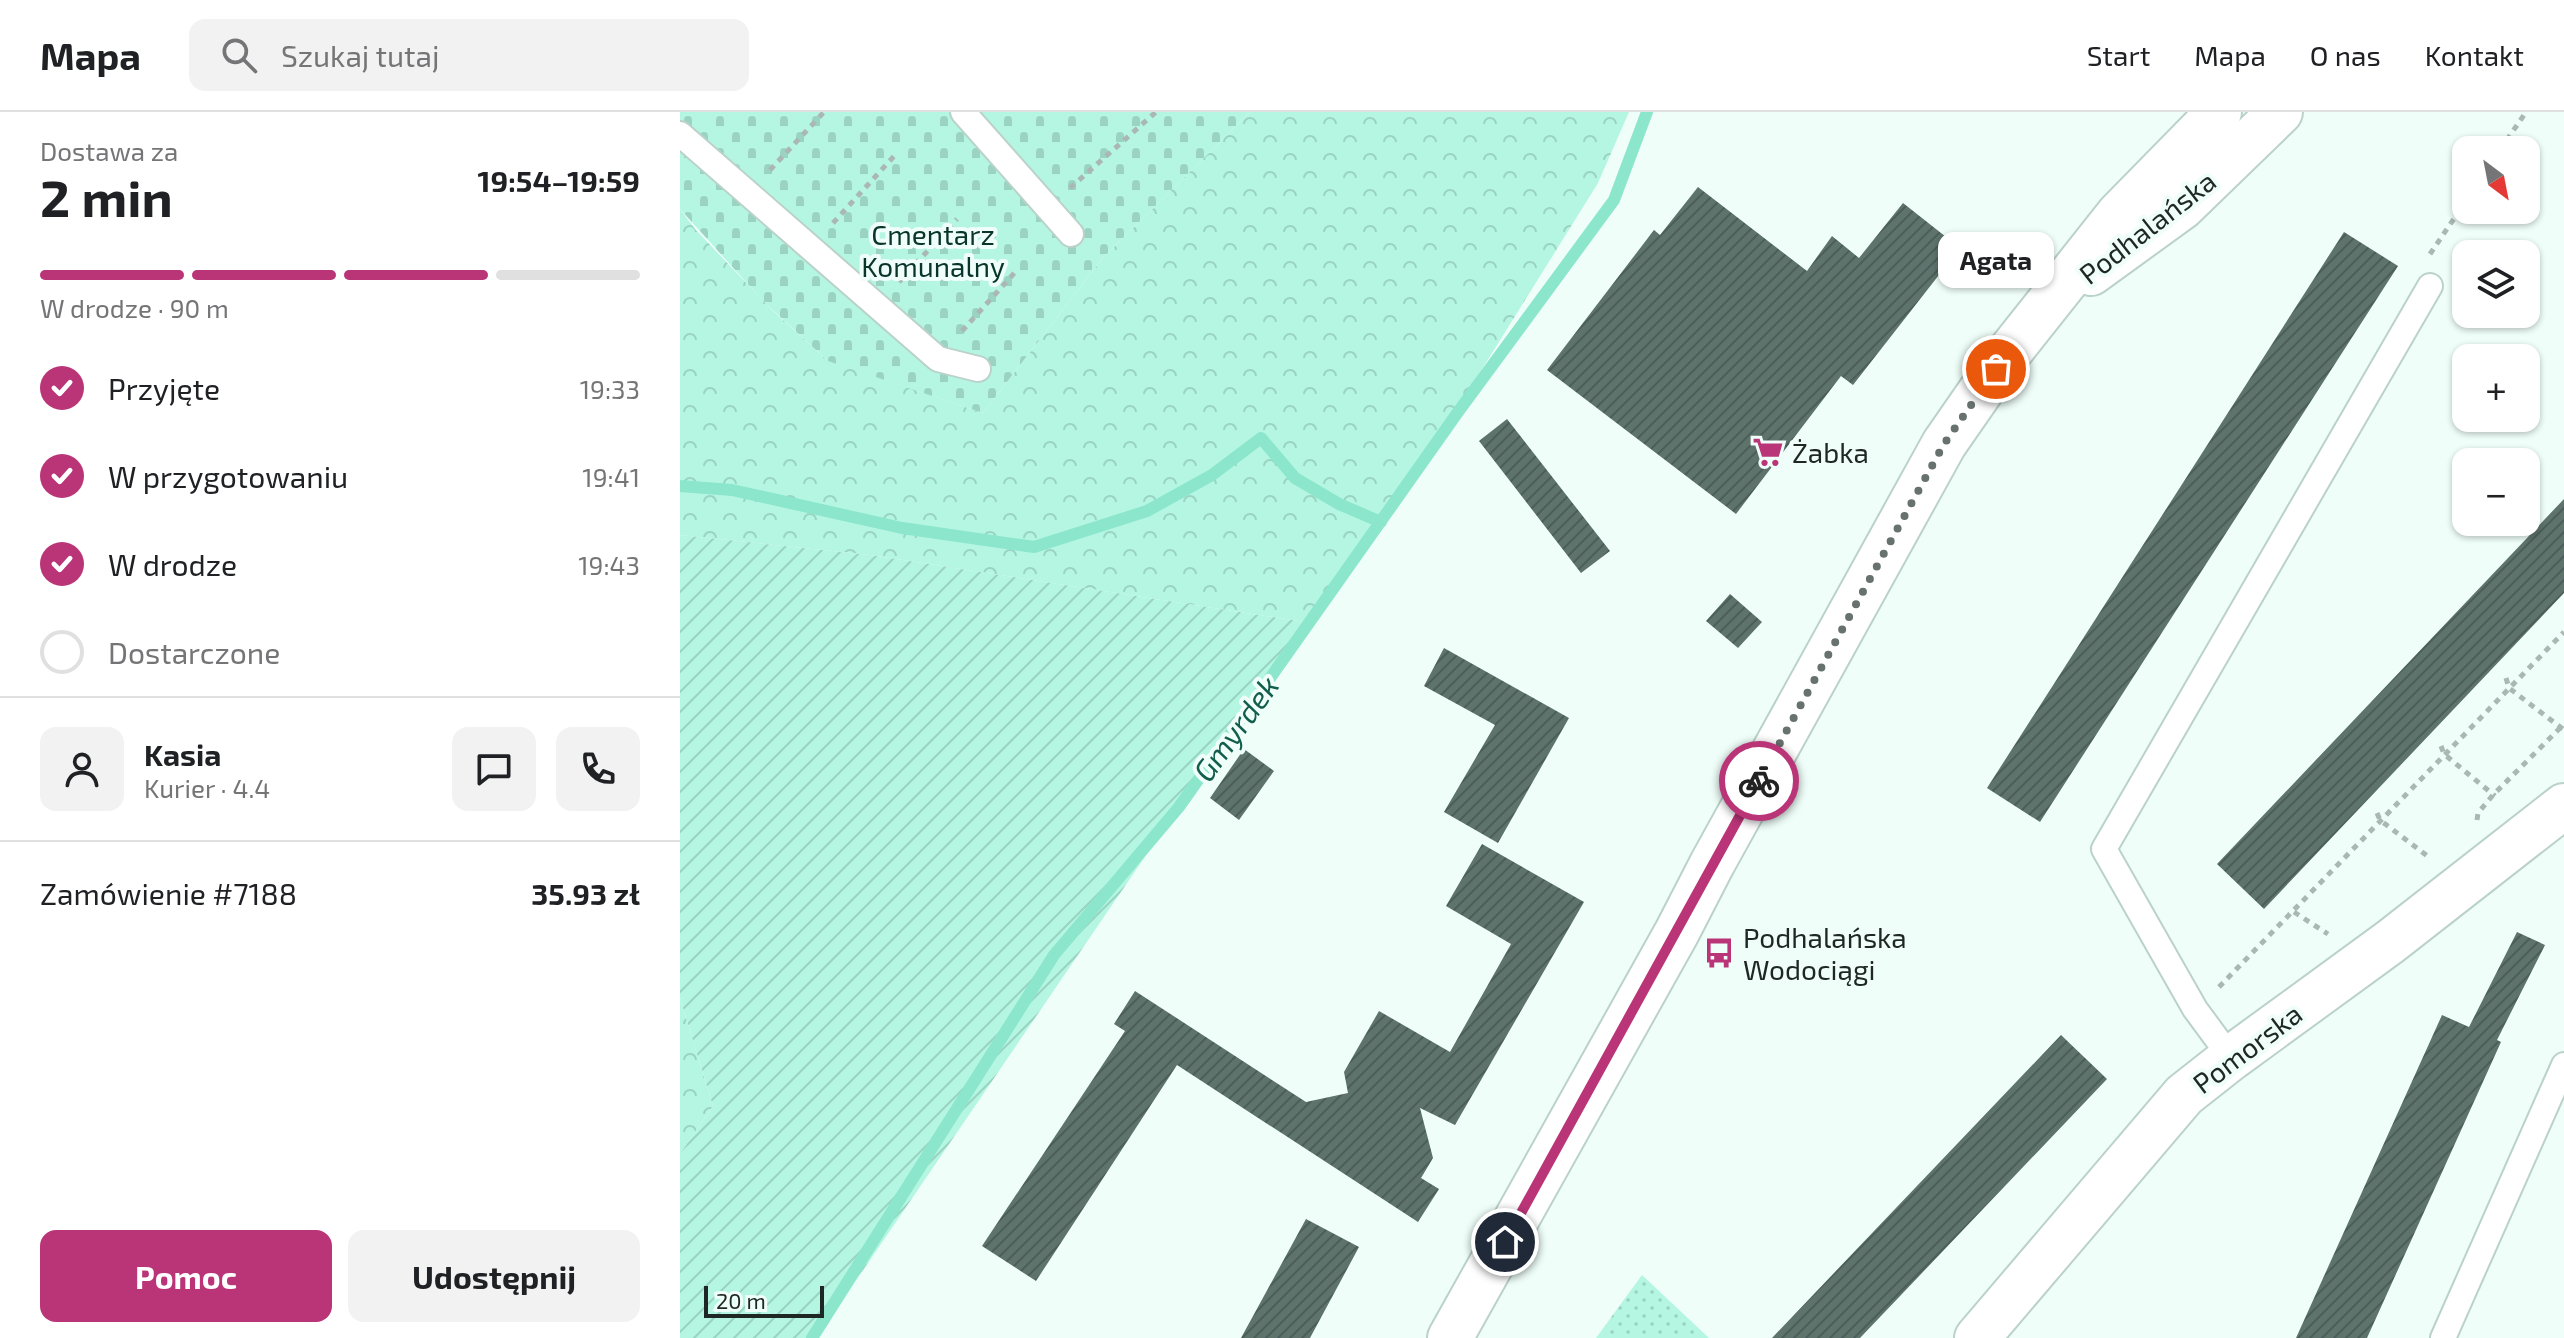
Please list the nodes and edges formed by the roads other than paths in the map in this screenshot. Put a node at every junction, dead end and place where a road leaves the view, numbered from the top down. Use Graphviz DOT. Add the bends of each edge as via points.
graph roads {
  1 [pos="963,112"];
  2 [pos="2219,112"];
  3 [pos="2280,112"];
  4 [pos="680,134"];
  5 [pos="1071,234"];
  6 [pos="2430,286"];
  7 [pos="2047,305"];
  8 [pos="978,369"];
  9 [pos="2549,817"];
  10 [pos="2231,1058"];
  11 [pos="2564,1065"];
  12 [pos="1450,1338"];
  13 [pos="1977,1338"];
  14 [pos="2443,1338"];
  1 -- 5 [label="lane"];
  2 -- 7 [label="street, Podhalańska" via="2119,214"];
  3 -- 7 [label="street, Podhalańska" via="2182,207"];
  4 -- 8 [label="lane" via="938,359"];
  6 -- 10 [label="lane" via="2104,849 2195,1009"];
  7 -- 12 [label="street, Podhalańska" via="1944,444"];
  9 -- 10 [label="street, Pomorska"];
  10 -- 13 [label="street, Pomorska" via="2184,1095"];
  11 -- 14 [label="lane"];
}
